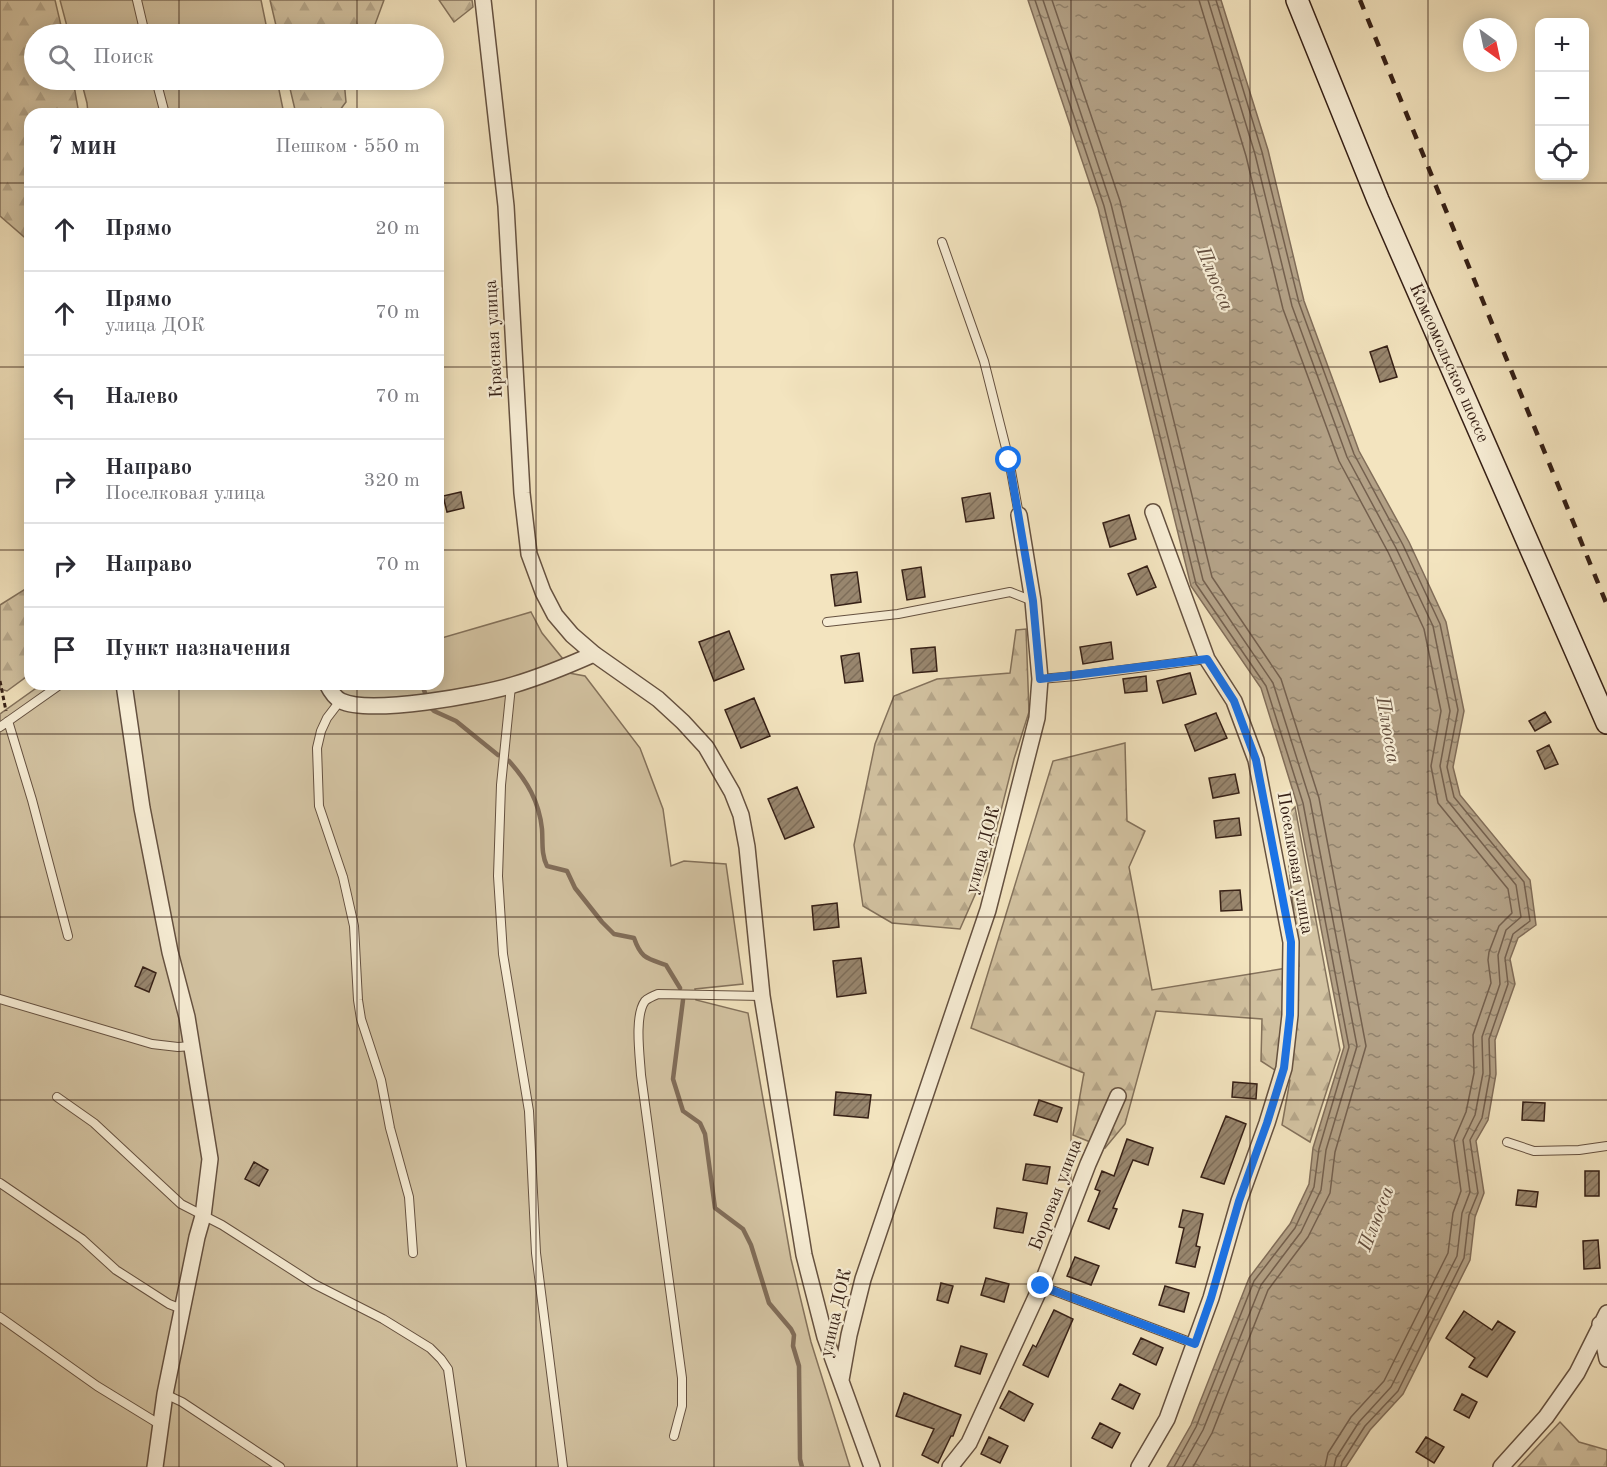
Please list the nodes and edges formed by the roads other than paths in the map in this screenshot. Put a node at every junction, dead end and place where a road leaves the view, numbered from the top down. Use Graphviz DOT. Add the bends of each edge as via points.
graph roads {
  1 [pos="137,0"];
  2 [pos="483,0"];
  3 [pos="1297,0"];
  4 [pos="143,24"];
  5 [pos="159,90"];
  6 [pos="163,108"];
  7 [pos="942,242"];
  8 [pos="1153,512"];
  9 [pos="1019,515"];
  10 [pos="1033,601"];
  11 [pos="827,622"];
  12 [pos="594,654"];
  13 [pos="1207,659"];
  14 [pos="1040,679"];
  15 [pos="511,686"];
  16 [pos="52,690"];
  17 [pos="125,690"];
  18 [pos="332,690"];
  19 [pos="340,701"];
  20 [pos="8,721"];
  21 [pos="1607,723"];
  22 [pos="0,727"];
  23 [pos="68,936"];
  24 [pos="762,996"];
  25 [pos="0,999"];
  26 [pos="192,1046"];
  27 [pos="1118,1096"];
  28 [pos="57,1097"];
  29 [pos="1507,1142"];
  30 [pos="1607,1146"];
  31 [pos="0,1183"];
  32 [pos="203,1216"];
  33 [pos="413,1253"];
  34 [pos="1041,1286"];
  35 [pos="182,1309"];
  36 [pos="0,1317"];
  37 [pos="1604,1319"];
  38 [pos="1195,1344"];
  39 [pos="1607,1359"];
  40 [pos="840,1383"];
  41 [pos="165,1394"];
  42 [pos="159,1424"];
  43 [pos="674,1436"];
  44 [pos="155,1467"];
  45 [pos="280,1467"];
  46 [pos="462,1467"];
  47 [pos="563,1467"];
  48 [pos="872,1467"];
  49 [pos="950,1467"];
  50 [pos="1139,1467"];
  51 [pos="1501,1467"];
  1 -- 4 [label="lane"];
  2 -- 12 [label="street, Красная улица" via="506,206 522,493 530,554 555,615"];
  3 -- 21 [label="main road, Комсомольское шоссе" via="1378,200"];
  5 -- 6 [label="lane"];
  7 -- 9 [label="lane" via="984,361"];
  8 -- 13 [label="street, Поселковая улица"];
  9 -- 10 [label="street, улица ДОК"];
  10 -- 11 [label="lane" via="1010,592 897,614"];
  10 -- 14 [label="street, улица ДОК"];
  12 -- 15 [label="street"];
  12 -- 24 [label="street, улица ДОК" via="658,699 683,722 706,747 732,792 747,847"];
  13 -- 14 [label="lane"];
  13 -- 38 [label="street, Поселковая улица" via="1234,701 1256,760 1291,942 1290,1015 1284,1068"];
  14 -- 40 [label="street, улица ДОК" via="1037,718 988,910 863,1279"];
  15 -- 19 [label="street" via="395,706"];
  15 -- 47 [label="lane" via="498,876 502,943 529,1111 536,1253"];
  16 -- 20 [label="lane"];
  17 -- 26 [label="street" via="142,808"];
  18 -- 19 [label="street"];
  19 -- 33 [label="lane" via="327,718 317,748 319,806 343,877 354,926 358,1000 409,1197"];
  20 -- 22 [label="lane"];
  20 -- 23 [label="lane"];
  24 -- 40 [label="street, улица ДОК" via="804,1255"];
  24 -- 43 [label="lane" via="658,994 646,999 641,1008 641,1074 682,1378 682,1406"];
  25 -- 26 [label="lane" via="152,1044"];
  26 -- 32 [label="street" via="210,1159"];
  27 -- 34 [label="street, Боровая улица"];
  28 -- 32 [label="lane" via="94,1123 181,1204"];
  29 -- 30 [label="lane" via="1534,1150"];
  31 -- 35 [label="lane" via="82,1239 116,1270"];
  32 -- 35 [label="street"];
  32 -- 46 [label="lane" via="436,1353 448,1369"];
  34 -- 38 [label="lane"];
  34 -- 49 [label="street, Боровая улица" via="969,1443"];
  35 -- 41 [label="street"];
  36 -- 42 [label="lane" via="97,1386"];
  37 -- 39 [label="street"];
  37 -- 51 [label="street" via="1576,1373 1546,1417"];
  38 -- 50 [label="street, Поселковая улица" via="1167,1419"];
  40 -- 48 [label="street"];
  41 -- 42 [label="street"];
  41 -- 45 [label="lane"];
  42 -- 44 [label="street"];
}
